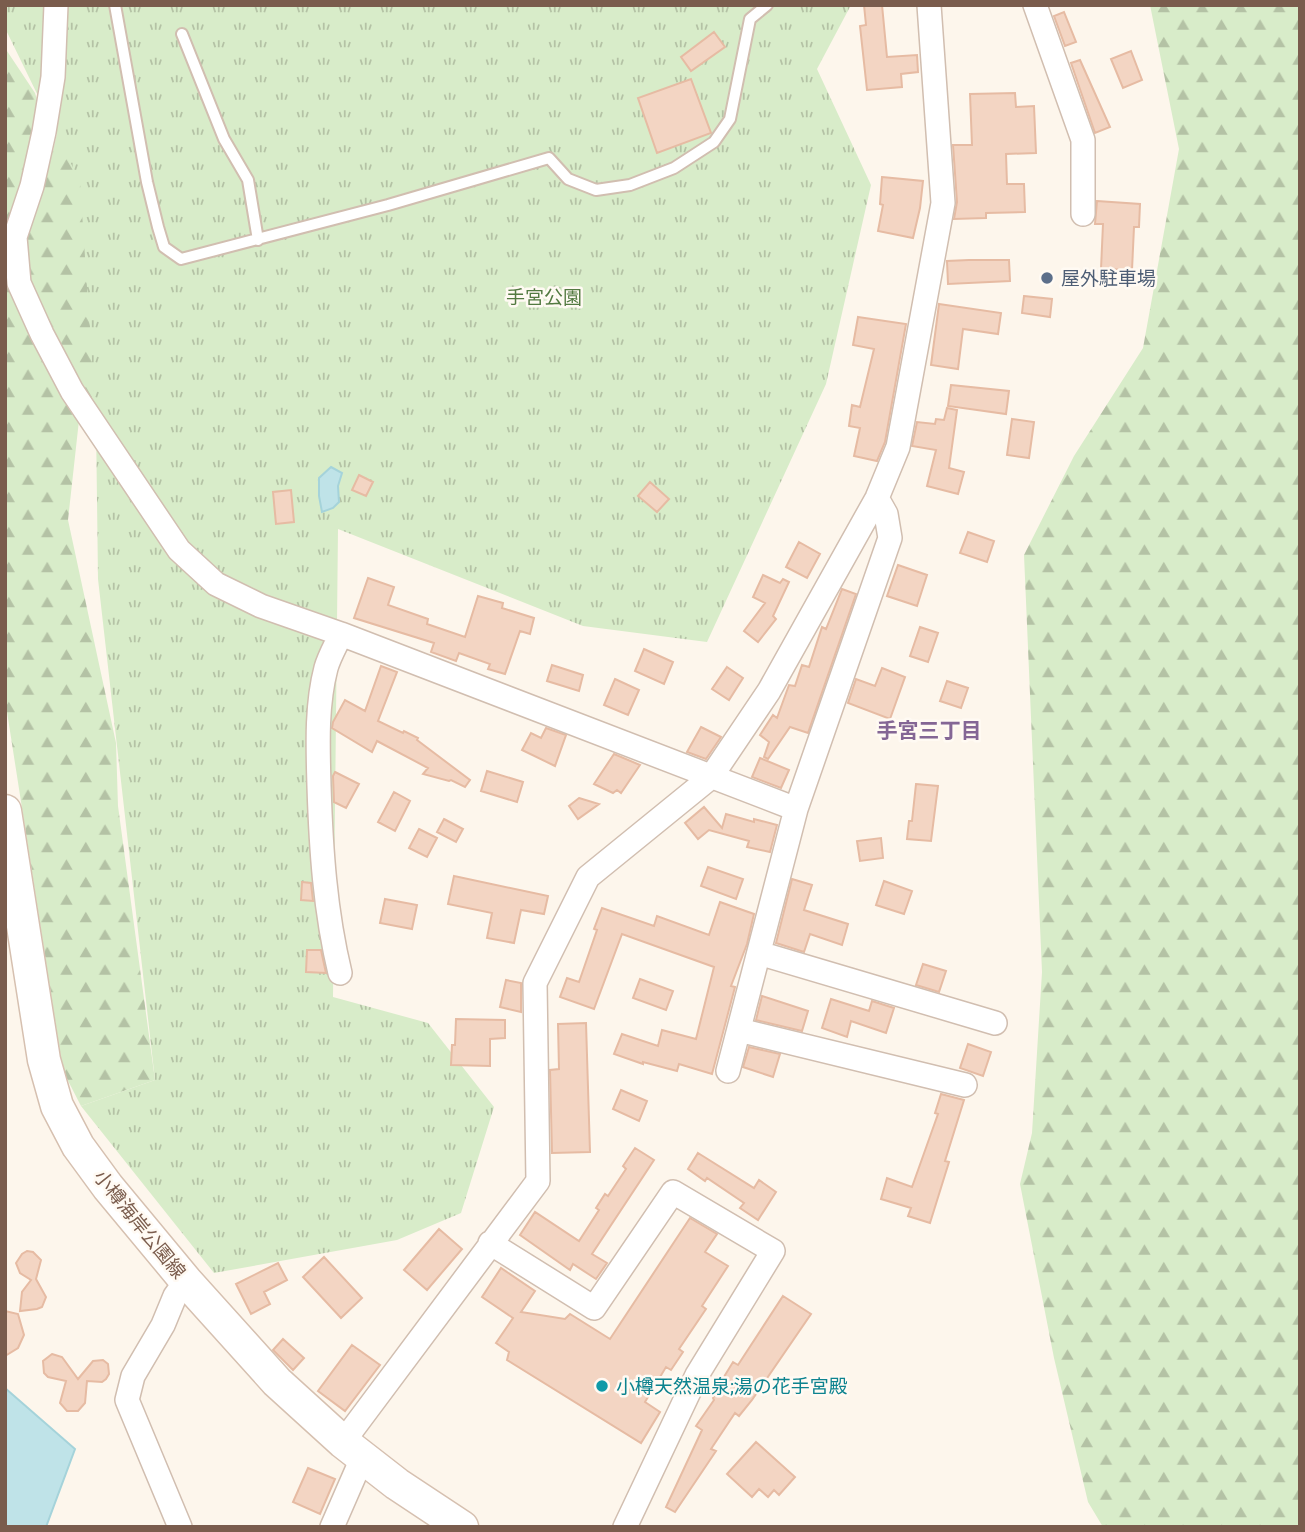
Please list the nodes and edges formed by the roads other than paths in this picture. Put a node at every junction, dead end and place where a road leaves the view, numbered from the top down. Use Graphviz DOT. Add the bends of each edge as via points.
graph roads {
  1 [pos="56,5"];
  2 [pos="115,5"];
  3 [pos="767,5"];
  4 [pos="929,5"];
  5 [pos="1035,5"];
  6 [pos="182,34"];
  7 [pos="1083,214"];
  8 [pos="258,240"];
  9 [pos="877,498"];
  10 [pos="341,634"];
  11 [pos="711,777"];
  12 [pos="796,809"];
  13 [pos="5,811"];
  14 [pos="759,953"];
  15 [pos="340,973"];
  16 [pos="995,1023"];
  17 [pos="738,1030"];
  18 [pos="728,1071"];
  19 [pos="965,1086"];
  20 [pos="490,1243"];
  21 [pos="186,1281"];
  22 [pos="353,1449"];
  23 [pos="180,1527"];
  24 [pos="331,1527"];
  25 [pos="462,1527"];
  26 [pos="625,1527"];
  1 -- 10 [label="street" via="53,76 44,132 15,237 19,283 42,334 72,391 179,550 215,584"];
  2 -- 8 [label="lane" via="147,182 164,247 181,259"];
  3 -- 8 [label="lane" via="750,19 730,119 714,142 674,168 630,185 596,190 569,179 549,158"];
  4 -- 9 [label="street" via="943,203 898,447"];
  5 -- 7 [label="street" via="1083,141"];
  6 -- 8 [label="lane" via="224,139 248,180"];
  9 -- 11 [label="street" via="769,691"];
  9 -- 12 [label="street" via="886,514 890,538"];
  10 -- 11 [label="street"];
  10 -- 15 [label="street" via="322,688 318,752 321,840 330,930"];
  11 -- 12 [label="street"];
  11 -- 20 [label="street" via="588,877 535,982 538,1181"];
  12 -- 14 [label="street"];
  13 -- 21 [label="main road, 小樽海岸公園線" via="44,1059 57,1106 78,1146 108,1187"];
  14 -- 16 [label="street"];
  14 -- 17 [label="street"];
  17 -- 18 [label="street"];
  17 -- 19 [label="street"];
  20 -- 22 [label="street"];
  20 -- 26 [label="street" via="594,1308 673,1192 773,1251 698,1375"];
  21 -- 22 [label="main road, 小樽海岸公園線" via="277,1382"];
  21 -- 23 [label="street" via="133,1376 127,1400"];
  22 -- 24 [label="street"];
  22 -- 25 [label="main road, 小樽海岸公園線"];
}
